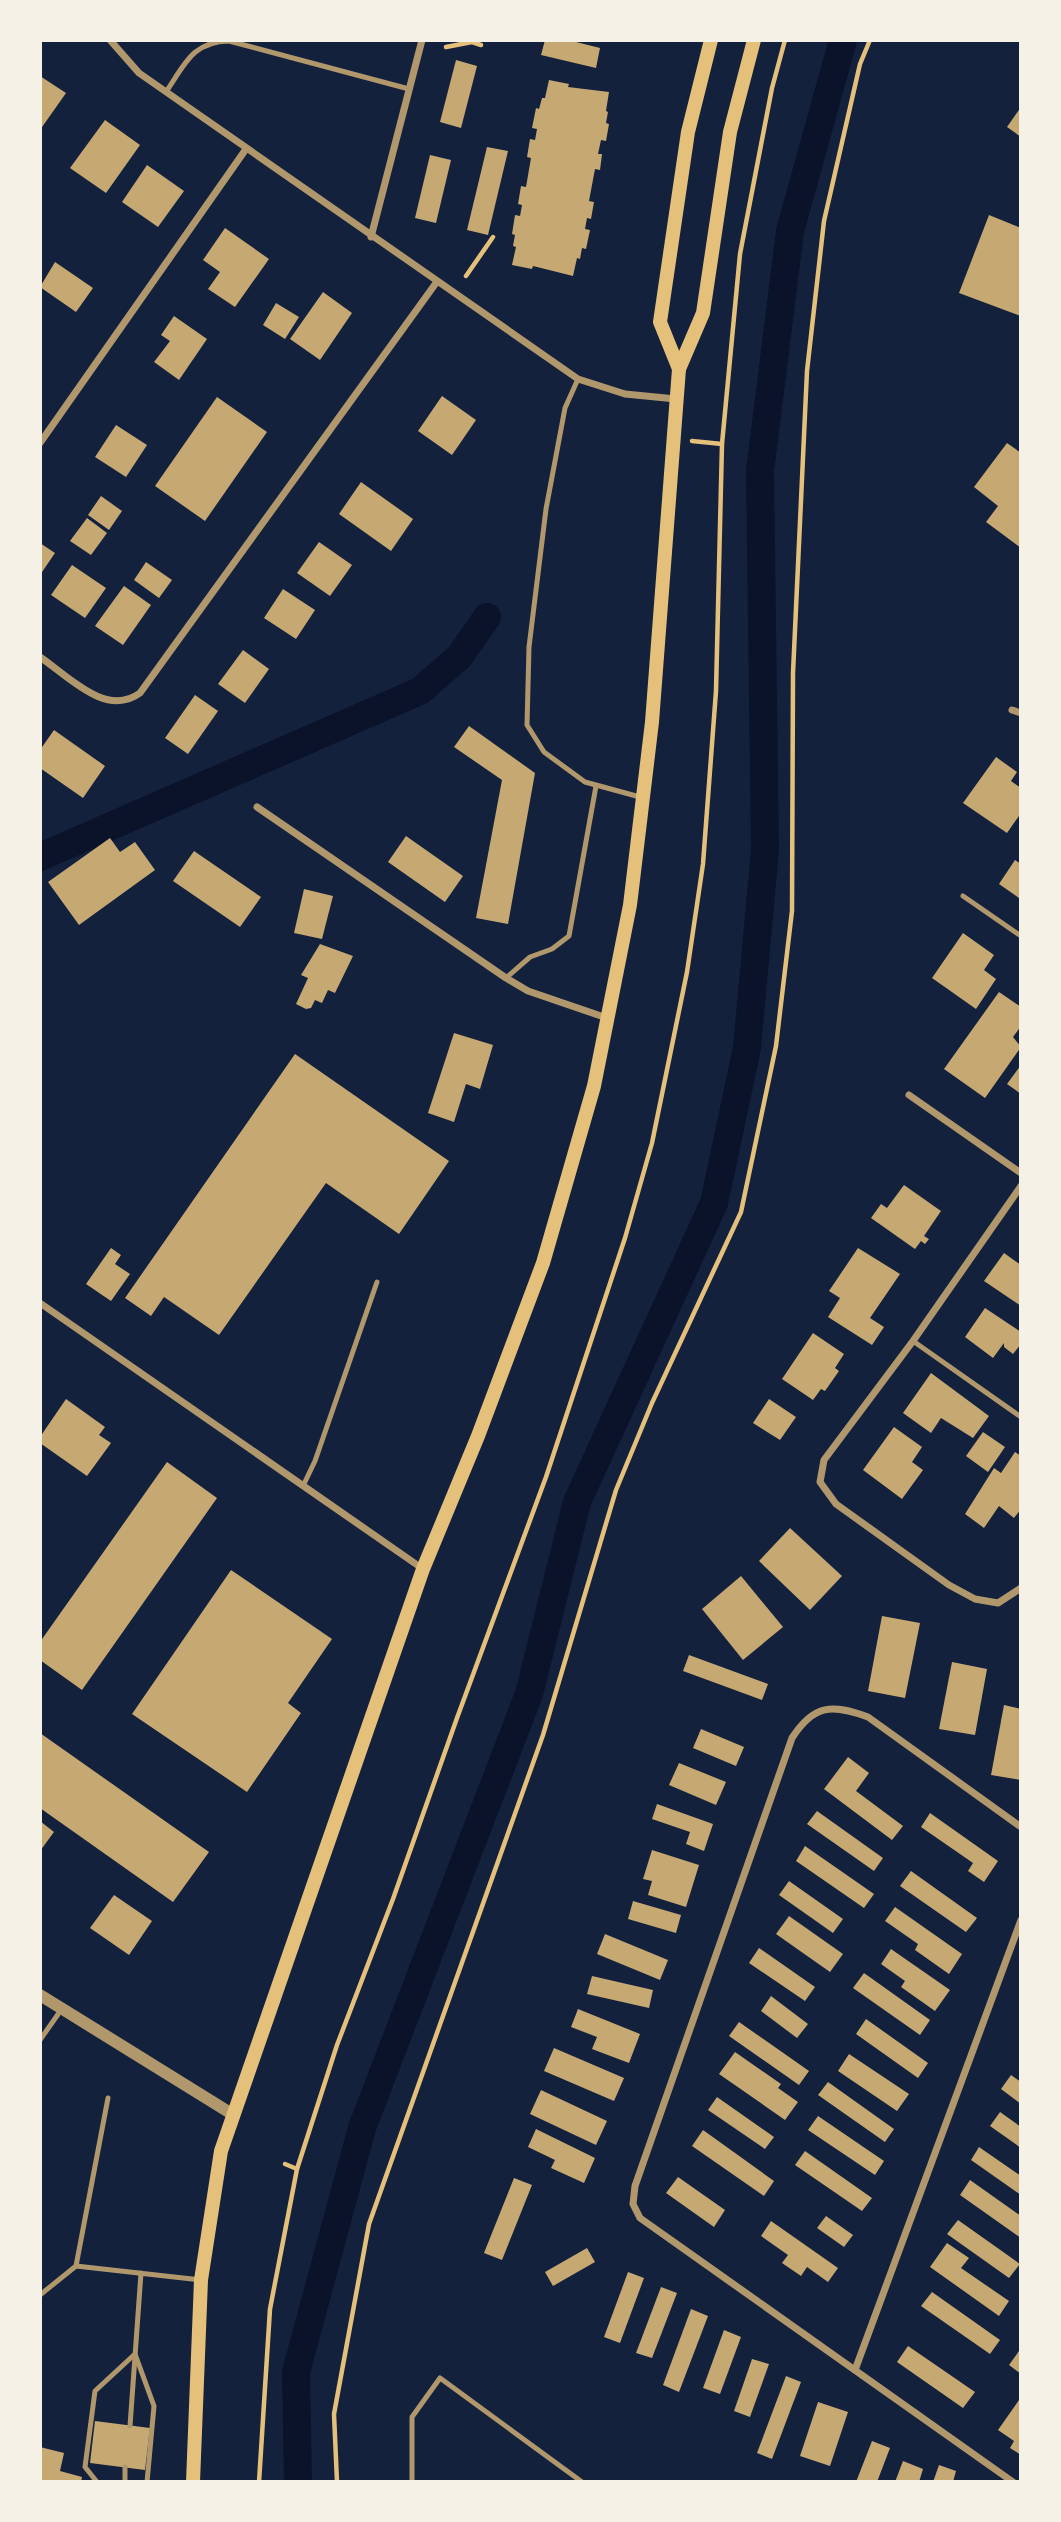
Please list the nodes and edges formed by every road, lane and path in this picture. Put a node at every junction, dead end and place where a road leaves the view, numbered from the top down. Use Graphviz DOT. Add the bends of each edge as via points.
graph roads {
  1 [pos="110,40"];
  2 [pos="422,40"];
  3 [pos="710,40"];
  4 [pos="754,40"];
  5 [pos="870,40"];
  6 [pos="481,45"];
  7 [pos="446,47"];
  8 [pos="409,89"];
  9 [pos="166,92"];
  10 [pos="246,149"];
  11 [pos="371,237"];
  12 [pos="493,237"];
  13 [pos="467,276"];
  14 [pos="436,283"];
  15 [pos="679,369"];
  16 [pos="578,379"];
  17 [pos="676,399"];
  18 [pos="673,439"];
  19 [pos="40,443"];
  20 [pos="722,444"];
  21 [pos="40,657"];
  22 [pos="596,786"];
  23 [pos="643,797"];
  24 [pos="257,807"];
  25 [pos="963,895"];
  26 [pos="1021,936"];
  27 [pos="506,978"];
  28 [pos="607,1018"];
  29 [pos="909,1095"];
  30 [pos="1021,1173"];
  31 [pos="1021,1186"];
  32 [pos="377,1282"];
  33 [pos="40,1303"];
  34 [pos="914,1341"];
  35 [pos="1021,1417"];
  36 [pos="303,1486"];
  37 [pos="423,1569"];
  38 [pos="1021,1588"];
  39 [pos="1021,1827"];
  40 [pos="1021,1920"];
  41 [pos="40,1995"];
  42 [pos="61,2010"];
  43 [pos="40,2040"];
  44 [pos="108,2098"];
  45 [pos="232,2114"];
  46 [pos="285,2164"];
  47 [pos="297,2169"];
  48 [pos="76,2266"];
  49 [pos="141,2273"];
  50 [pos="201,2280"];
  51 [pos="40,2295"];
  52 [pos="135,2354"];
  53 [pos="855,2370"];
  54 [pos="130,2426"];
  55 [pos="125,2467"];
  56 [pos="97,2482"];
  57 [pos="125,2482"];
  58 [pos="147,2482"];
  59 [pos="193,2482"];
  60 [pos="337,2482"];
  61 [pos="412,2482"];
  62 [pos="582,2482"];
  63 [pos="1013,2482"];
  1 -- 9 [label="street" via="139,73"];
  2 -- 8 [label="street"];
  3 -- 15 [label="main road" via="688,132 660,322"];
  4 -- 15 [label="main road" via="730,132 703,313"];
  5 -- 60 [label="path" via="860,64 824,220 807,371 793,673 792,911 776,1046 741,1212 616,1490 543,1735 369,2224 334,2414"];
  6 -- 7 [label="path" via="472,42"];
  8 -- 9 [label="lane" via="229,41 211,41 195,50"];
  8 -- 11 [label="street"];
  9 -- 10 [label="street"];
  10 -- 11 [label="street"];
  10 -- 19 [label="street"];
  11 -- 14 [label="street"];
  12 -- 13 [label="path"];
  14 -- 16 [label="street"];
  14 -- 21 [label="street" via="140,693 122,702 101,699"];
  15 -- 17 [label="main road"];
  16 -- 17 [label="street" via="625,394"];
  16 -- 22 [label="lane" via="565,408 546,509 529,647 527,725 544,752"];
  17 -- 18 [label="main road"];
  18 -- 20 [label="path"];
  18 -- 23 [label="main road"];
  22 -- 23 [label="lane"];
  22 -- 27 [label="lane" via="569,936 530,957"];
  23 -- 28 [label="main road" via="630,905"];
  24 -- 27 [label="street"];
  25 -- 26 [label="lane"];
  27 -- 28 [label="street" via="528,991"];
  28 -- 37 [label="main road" via="594,1086 543,1263"];
  29 -- 30 [label="street"];
  31 -- 34 [label="street"];
  32 -- 36 [label="lane"];
  33 -- 36 [label="street"];
  34 -- 35 [label="lane"];
  34 -- 38 [label="street" via="824,1460 820,1482 836,1504 975,1599 998,1603"];
  36 -- 37 [label="street"];
  37 -- 45 [label="main road"];
  39 -- 53 [label="street" via="868,1717 846,1709 822,1709 804,1719 792,1738 635,2186 633,2204 639,2218"];
  40 -- 53 [label="street"];
  41 -- 42 [label="street"];
  42 -- 43 [label="lane"];
  42 -- 45 [label="street"];
  44 -- 48 [label="lane"];
  45 -- 50 [label="main road" via="221,2151"];
  46 -- 47 [label="path"];
  48 -- 49 [label="lane"];
  48 -- 51 [label="lane"];
  49 -- 50 [label="lane"];
  49 -- 52 [label="lane"];
  50 -- 59 [label="main road"];
  52 -- 54 [label="lane"];
  52 -- 56 [label="lane" via="95,2391 85,2466"];
  52 -- 58 [label="lane" via="154,2406"];
  53 -- 63 [label="street"];
  55 -- 57 [label="lane"];
  61 -- 62 [label="lane" via="412,2417 440,2378"];
}
